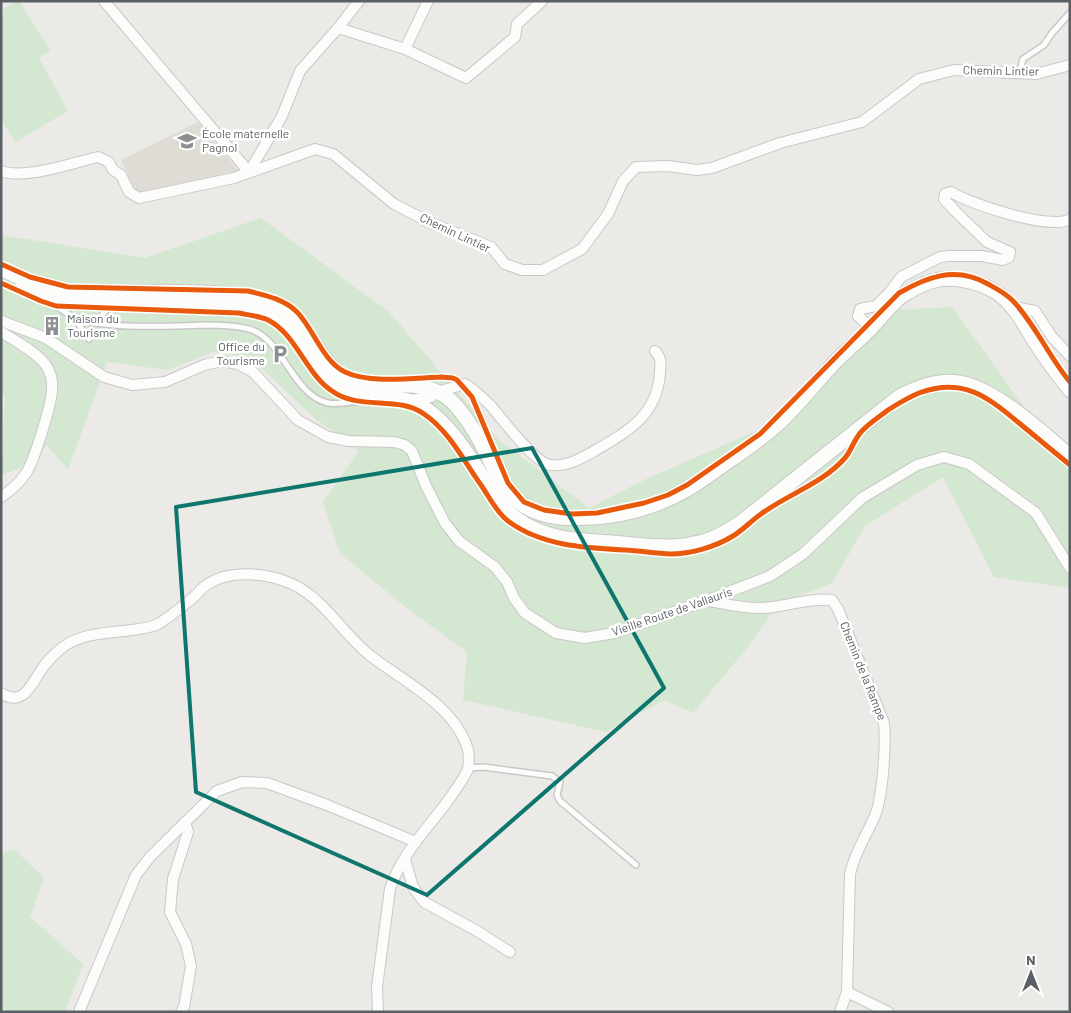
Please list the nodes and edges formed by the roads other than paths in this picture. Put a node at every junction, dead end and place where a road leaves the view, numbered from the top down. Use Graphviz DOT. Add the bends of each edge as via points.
graph roads {
  1 [pos="104,1"];
  2 [pos="359,1"];
  3 [pos="428,1"];
  4 [pos="542,1"];
  5 [pos="1070,13"];
  6 [pos="338,28"];
  7 [pos="405,49"];
  8 [pos="1070,65"];
  9 [pos="1019,74"];
  10 [pos="1,171"];
  11 [pos="249,172"];
  12 [pos="1070,219"];
  13 [pos="1,269"];
  14 [pos="1,278"];
  15 [pos="44,297"];
  16 [pos="112,304"];
  17 [pos="1015,310"];
  18 [pos="74,317"];
  19 [pos="1,321"];
  20 [pos="96,323"];
  21 [pos="870,328"];
  22 [pos="1,332"];
  23 [pos="89,339"];
  24 [pos="655,351"];
  25 [pos="1070,356"];
  26 [pos="1070,390"];
  27 [pos="437,392"];
  28 [pos="365,396"];
  29 [pos="409,400"];
  30 [pos="1070,456"];
  31 [pos="1,497"];
  32 [pos="1070,568"];
  33 [pos="708,600"];
  34 [pos="1,692"];
  35 [pos="468,768"];
  36 [pos="185,822"];
  37 [pos="416,842"];
  38 [pos="405,859"];
  39 [pos="636,864"];
  40 [pos="510,952"];
  41 [pos="847,992"];
  42 [pos="79,1012"];
  43 [pos="181,1012"];
  44 [pos="378,1012"];
  45 [pos="840,1012"];
  46 [pos="888,1012"];
  1 -- 11 [label="street"];
  2 -- 6 [label="street"];
  3 -- 7 [label="street"];
  4 -- 7 [label="street" via="517,24 515,37 466,78"];
  5 -- 9 [label="lane" via="1044,45 1023,59"];
  6 -- 7 [label="street"];
  6 -- 11 [label="street" via="300,71 282,116"];
  8 -- 9 [label="street, Chemin Lintier" via="1036,74"];
  9 -- 11 [label="street, Chemin Lintier" via="954,70 919,79 862,122 780,143 712,168 636,167 623,181 608,214 582,249 543,270 522,270 505,264 491,248 394,204 334,154 315,149"];
  10 -- 11 [label="street" via="22,174 98,157 109,162 121,174 129,192 139,198"];
  12 -- 21 [label="street" via="1048,223 1027,219 962,199 951,192 945,194 944,199 955,211 987,242 1010,252 1009,257 1003,260 949,256 922,266 901,277 876,306 860,309 858,316"];
  13 -- 27 [label="main road" via="32,283 62,291 216,294 262,299 292,315 337,374 352,382 413,386"];
  14 -- 15 [label="main road"];
  15 -- 16 [label="main road" via="61,302"];
  15 -- 18 [label="lane"];
  16 -- 20 [label="lane"];
  16 -- 28 [label="main road" via="240,306 261,310 286,327 328,382 342,391"];
  17 -- 21 [label="main road" via="1000,295 986,288 954,280 937,280 900,297"];
  17 -- 25 [label="street" via="1035,311 1052,337"];
  17 -- 26 [label="main road"];
  18 -- 20 [label="lane"];
  18 -- 23 [label="lane"];
  19 -- 33 [label="street, Vieille Route de Vallauris" via="46,338 104,377 132,385 165,382 222,361 238,364 253,372 298,420 328,437 349,442 405,445 412,451 445,523 459,541 495,567 525,613 556,633 585,638 614,633"];
  20 -- 28 [label="lane" via="248,328 266,339 305,389 316,397 328,403 359,402"];
  21 -- 27 [label="main road" via="780,422 736,456 667,500 644,509 598,518 540,514 514,500 472,426 458,407"];
  22 -- 31 [label="street" via="36,355 52,376 51,401 26,475"];
  24 -- 27 [label="street" via="661,364 656,395 638,422 625,434 564,465 548,465 541,461 490,405 465,384"];
  27 -- 29 [label="street" via="431,397"];
  28 -- 29 [label="main road"];
  29 -- 30 [label="main road" via="451,431 503,507 519,521 567,539 669,548 713,539 740,523 900,396 938,382 972,385 996,397"];
  32 -- 33 [label="street, Vieille Route de Vallauris" via="1036,513 968,464 944,457 917,465 862,498 803,554 770,576"];
  33 -- 41 [label="street, Chemin de la Rampe" via="772,608 818,598 832,600 884,723 886,738 877,812 853,858 850,874"];
  34 -- 35 [label="street" via="17,698 31,687 52,656 65,646 82,638 158,624 207,584 222,577 269,578 292,584 306,592 363,650 443,709 468,751"];
  35 -- 37 [label="street" via="446,804"];
  35 -- 39 [label="lane" via="484,767 552,776 560,782 557,795 560,801"];
  36 -- 37 [label="street" via="217,792 242,782 267,783"];
  36 -- 42 [label="street" via="136,875"];
  36 -- 43 [label="street" via="188,832 173,879 170,912 186,944 191,966"];
  37 -- 38 [label="street"];
  38 -- 40 [label="street" via="413,887 424,902"];
  38 -- 44 [label="street" via="390,889 377,987"];
  41 -- 45 [label="street, Chemin de la Rampe"];
  41 -- 46 [label="street"];
}
